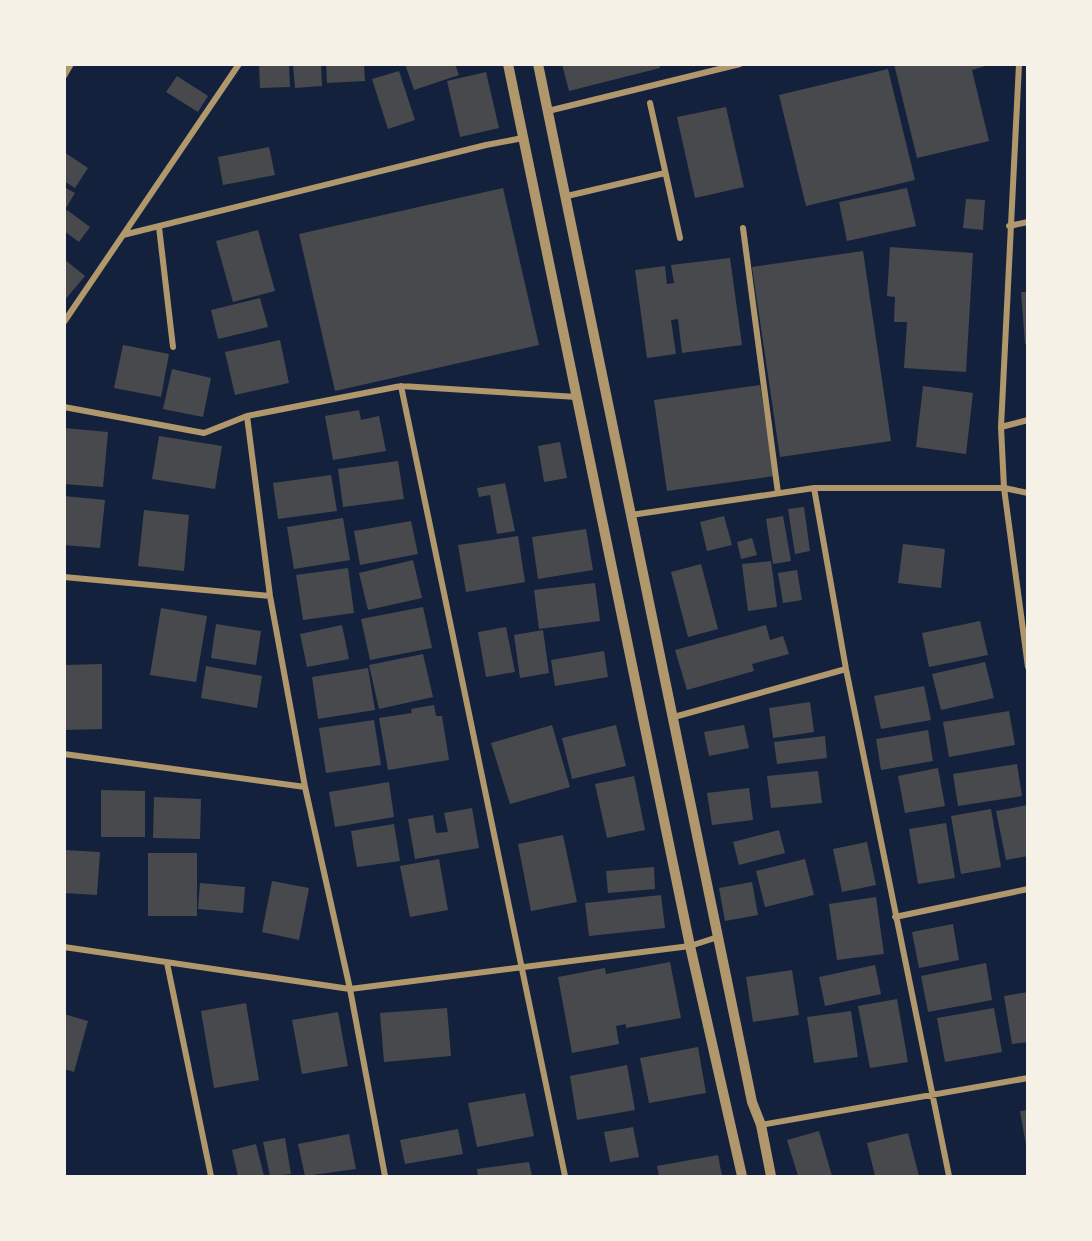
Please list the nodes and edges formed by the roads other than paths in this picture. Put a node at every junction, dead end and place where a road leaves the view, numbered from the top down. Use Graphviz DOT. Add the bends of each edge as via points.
graph roads {
  1 [pos="71,64"];
  2 [pos="239,64"];
  3 [pos="508,64"];
  4 [pos="538,64"];
  5 [pos="740,64"];
  6 [pos="1019,64"];
  7 [pos="64,76"];
  8 [pos="650,104"];
  9 [pos="548,111"];
  10 [pos="523,138"];
  11 [pos="665,173"];
  12 [pos="567,196"];
  13 [pos="1028,222"];
  14 [pos="1009,226"];
  15 [pos="159,227"];
  16 [pos="743,228"];
  17 [pos="123,236"];
  18 [pos="680,238"];
  19 [pos="64,322"];
  20 [pos="173,347"];
  21 [pos="401,386"];
  22 [pos="577,397"];
  23 [pos="64,407"];
  24 [pos="248,416"];
  25 [pos="1028,420"];
  26 [pos="1001,427"];
  27 [pos="814,488"];
  28 [pos="1004,488"];
  29 [pos="778,493"];
  30 [pos="1028,493"];
  31 [pos="631,515"];
  32 [pos="64,577"];
  33 [pos="270,596"];
  34 [pos="1028,667"];
  35 [pos="846,669"];
  36 [pos="674,717"];
  37 [pos="64,754"];
  38 [pos="305,787"];
  39 [pos="1028,889"];
  40 [pos="895,917"];
  41 [pos="718,937"];
  42 [pos="690,946"];
  43 [pos="64,947"];
  44 [pos="167,963"];
  45 [pos="520,968"];
  46 [pos="350,989"];
  47 [pos="1028,1078"];
  48 [pos="931,1095"];
  49 [pos="761,1125"];
  50 [pos="211,1176"];
  51 [pos="385,1176"];
  52 [pos="565,1176"];
  53 [pos="742,1176"];
  54 [pos="771,1176"];
  55 [pos="949,1176"];
  1 -- 7 [label="street"];
  2 -- 17 [label="street"];
  3 -- 10 [label="street"];
  4 -- 9 [label="street"];
  5 -- 9 [label="street"];
  6 -- 14 [label="street"];
  8 -- 11 [label="street"];
  9 -- 12 [label="street"];
  10 -- 15 [label="street"];
  10 -- 22 [label="street"];
  11 -- 12 [label="street"];
  11 -- 18 [label="street"];
  12 -- 31 [label="street"];
  13 -- 14 [label="street"];
  14 -- 26 [label="street"];
  15 -- 17 [label="street"];
  15 -- 20 [label="street"];
  16 -- 29 [label="street"];
  17 -- 19 [label="street"];
  21 -- 22 [label="street"];
  21 -- 24 [label="street"];
  21 -- 45 [label="street"];
  22 -- 42 [label="street"];
  23 -- 24 [label="street" via="204,433"];
  24 -- 33 [label="street"];
  25 -- 26 [label="street"];
  26 -- 28 [label="street"];
  27 -- 28 [label="street"];
  27 -- 29 [label="street"];
  27 -- 35 [label="street"];
  28 -- 30 [label="street"];
  28 -- 34 [label="street"];
  29 -- 31 [label="street"];
  31 -- 36 [label="street"];
  32 -- 33 [label="street"];
  33 -- 38 [label="street"];
  35 -- 36 [label="street"];
  35 -- 40 [label="street"];
  36 -- 41 [label="street"];
  37 -- 38 [label="street"];
  38 -- 46 [label="street"];
  39 -- 40 [label="street"];
  40 -- 48 [label="street"];
  41 -- 42 [label="street"];
  41 -- 49 [label="street" via="752,1101"];
  42 -- 45 [label="street"];
  42 -- 53 [label="street"];
  43 -- 44 [label="street"];
  44 -- 46 [label="street"];
  44 -- 50 [label="street"];
  45 -- 46 [label="street"];
  45 -- 52 [label="street"];
  46 -- 51 [label="street"];
  47 -- 48 [label="street"];
  48 -- 49 [label="street"];
  48 -- 55 [label="street"];
  49 -- 54 [label="street"];
}
